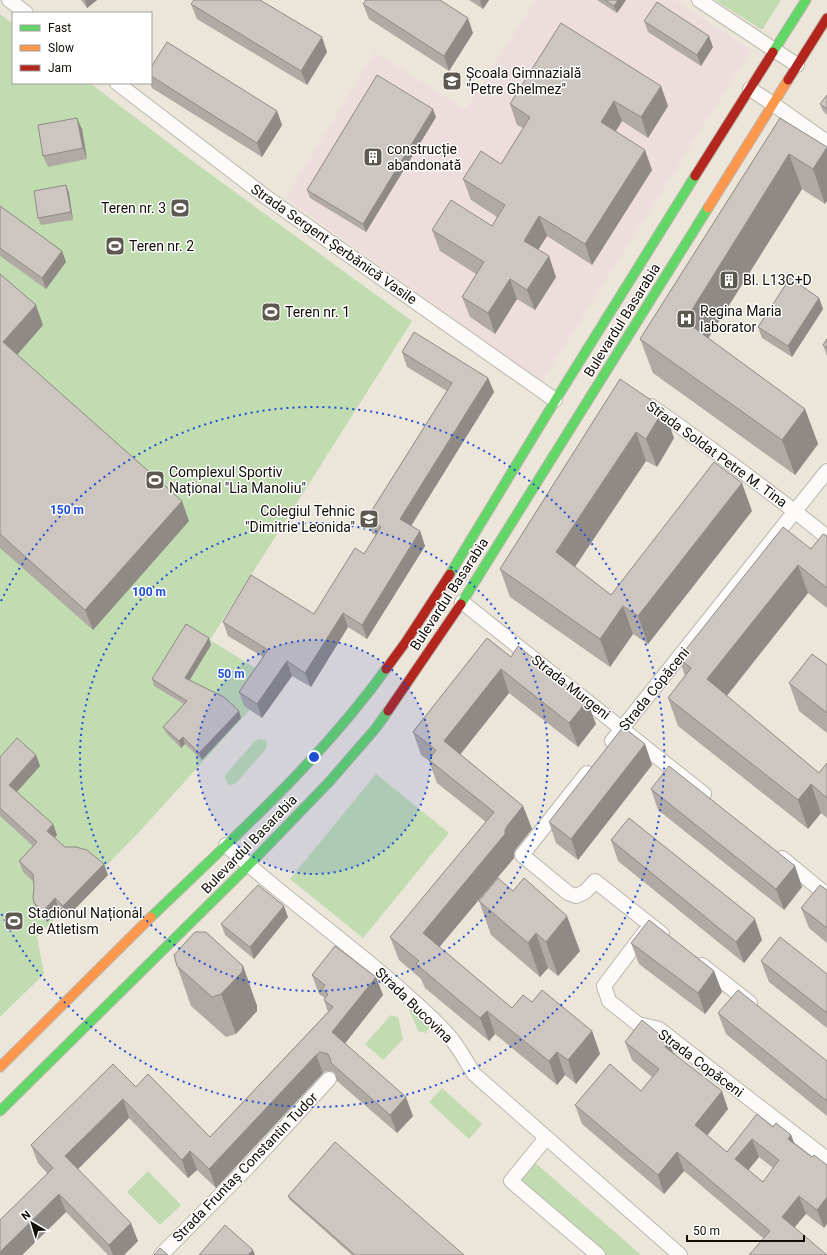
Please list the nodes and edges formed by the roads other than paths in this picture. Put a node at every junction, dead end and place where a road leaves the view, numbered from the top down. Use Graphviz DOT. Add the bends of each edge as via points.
graph roads {
  1 [pos="9,0"];
  2 [pos="699,0"];
  3 [pos="806,0"];
  4 [pos="25,12"];
  5 [pos="827,18"];
  6 [pos="774,50"];
  7 [pos="797,65"];
  8 [pos="118,84"];
  9 [pos="750,90"];
  10 [pos="773,104"];
  11 [pos="827,142"];
  12 [pos="638,396"];
  13 [pos="555,400"];
  14 [pos="827,471"];
  15 [pos="795,511"];
  16 [pos="827,537"];
  17 [pos="462,602"];
  18 [pos="623,728"];
  19 [pos="604,752"];
  20 [pos="595,763"];
  21 [pos="711,800"];
  22 [pos="226,845"];
  23 [pos="772,850"];
  24 [pos="249,865"];
  25 [pos="827,896"];
  26 [pos="650,924"];
  27 [pos="674,943"];
  28 [pos="692,958"];
  29 [pos="760,1011"];
  30 [pos="0,1067"];
  31 [pos="328,1079"];
  32 [pos="0,1111"];
  33 [pos="546,1138"];
  34 [pos="827,1159"];
  35 [pos="161,1255"];
  36 [pos="598,1255"];
  37 [pos="680,1255"];
  1 -- 4 [label="street"];
  2 -- 6 [label="street"];
  3 -- 6 [label="main road, Bulevardul Basarabia"];
  5 -- 7 [label="main road, Bulevardul Basarabia"];
  6 -- 7 [label="street"];
  6 -- 9 [label="main road, Bulevardul Basarabia"];
  7 -- 10 [label="main road, Bulevardul Basarabia"];
  8 -- 13 [label="street, Strada Sergent Șerbănică Vasile" via="266,197"];
  9 -- 10 [label="street"];
  9 -- 13 [label="main road, Bulevardul Basarabia"];
  10 -- 11 [label="street"];
  10 -- 17 [label="main road, Bulevardul Basarabia" via="611,376"];
  12 -- 15 [label="street, Strada Soldat Petre M. Tina"];
  13 -- 22 [label="main road, Bulevardul Basarabia" via="442,586 371,688 324,745"];
  14 -- 15 [label="street, Strada Copăceni"];
  15 -- 16 [label="street, Strada Soldat Petre M. Tina"];
  15 -- 18 [label="street, Strada Copăceni"];
  17 -- 18 [label="street, Strada Murgeni"];
  17 -- 24 [label="main road, Bulevardul Basarabia" via="364,743 330,782"];
  18 -- 19 [label="street, Strada Copăceni"];
  18 -- 21 [label="street, Strada Murgeni"];
  20 -- 26 [label="street" via="522,855 568,893 576,896 585,892 595,881"];
  22 -- 24 [label="street, Strada Bucovina"];
  22 -- 30 [label="main road, Bulevardul Basarabia"];
  23 -- 25 [label="street"];
  24 -- 32 [label="main road, Bulevardul Basarabia"];
  24 -- 33 [label="street, Strada Bucovina" via="370,963 443,1029 474,1074"];
  26 -- 27 [label="street"];
  26 -- 34 [label="street, Strada Copăceni" via="604,986 609,1001 638,1024 659,1029"];
  28 -- 29 [label="street"];
  31 -- 35 [label="street, Strada Fruntaș Constantin Tudor" via="249,1166"];
  33 -- 36 [label="street" via="510,1181"];
  33 -- 37 [label="street, Strada Bucovina"];
}
